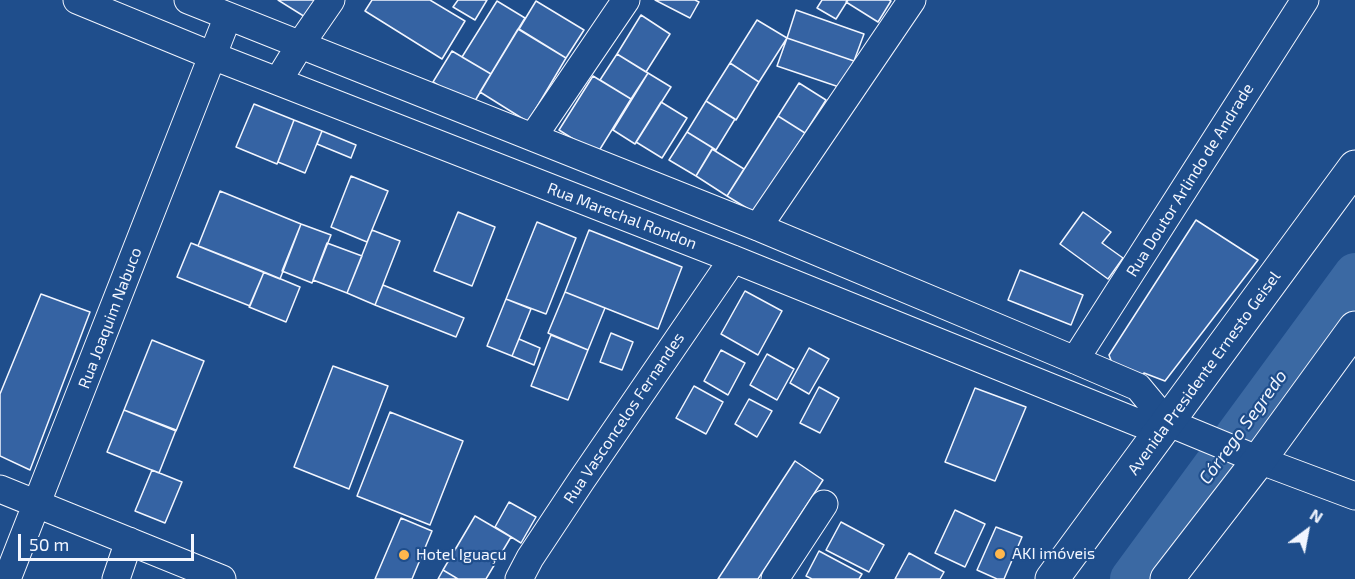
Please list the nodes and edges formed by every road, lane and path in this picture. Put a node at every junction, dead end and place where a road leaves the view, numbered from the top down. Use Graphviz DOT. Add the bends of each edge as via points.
graph roads {
  1 [pos="77,0"];
  2 [pos="188,0"];
  3 [pos="331,0"];
  4 [pos="626,0"];
  5 [pos="912,0"];
  6 [pos="1305,0"];
  7 [pos="228,16"];
  8 [pos="300,45"];
  9 [pos="213,56"];
  10 [pos="278,81"];
  11 [pos="533,137"];
  12 [pos="1355,167"];
  13 [pos="758,227"];
  14 [pos="733,259"];
  15 [pos="1355,328"];
  16 [pos="1075,360"];
  17 [pos="1173,425"];
  18 [pos="1248,456"];
  19 [pos="0,489"];
  20 [pos="1355,496"];
  21 [pos="38,504"];
  22 [pos="824,504"];
  23 [pos="129,542"];
  24 [pos="7,579"];
  25 [pos="116,579"];
  26 [pos="222,579"];
  27 [pos="519,579"];
  28 [pos="775,579"];
  29 [pos="1052,579"];
  30 [pos="1167,579"];
  1 -- 9 [label="street, Rua Marechal Rondon"];
  2 -- 7 [label="street, Rua Marechal Rondon"];
  3 -- 8 [label="street"];
  4 -- 11 [label="street"];
  5 -- 13 [label="street"];
  6 -- 16 [label="street, Rua Doutor Arlindo de Andrade"];
  7 -- 8 [label="street, Rua Marechal Rondon"];
  7 -- 9 [label="street, Rua Joaquim Nabuco"];
  8 -- 10 [label="street"];
  8 -- 11 [label="street, Rua Marechal Rondon"];
  9 -- 10 [label="street, Rua Marechal Rondon"];
  9 -- 21 [label="street, Rua Joaquim Nabuco"];
  10 -- 14 [label="street, Rua Marechal Rondon"];
  11 -- 13 [label="street, Rua Marechal Rondon"];
  12 -- 17 [label="main road, Avenida Presidente Ernesto Geisel"];
  13 -- 16 [label="street, Rua Marechal Rondon"];
  14 -- 17 [label="street, Rua Marechal Rondon" via="1139,423"];
  14 -- 27 [label="street, Rua Vasconcelos Fernandes"];
  15 -- 18 [label="main road"];
  16 -- 17 [label="street, Rua Marechal Rondon" via="1138,387"];
  17 -- 18 [label="street, Rua Marechal Rondon"];
  17 -- 29 [label="main road, Avenida Presidente Ernesto Geisel"];
  18 -- 20 [label="street, Rua Marechal Rondon"];
  18 -- 30 [label="main road"];
  19 -- 21 [label="street"];
  21 -- 23 [label="street"];
  21 -- 24 [label="street, Rua Joaquim Nabuco"];
  22 -- 28 [label="street"];
  23 -- 25 [label="street"];
  23 -- 26 [label="street"];
}
